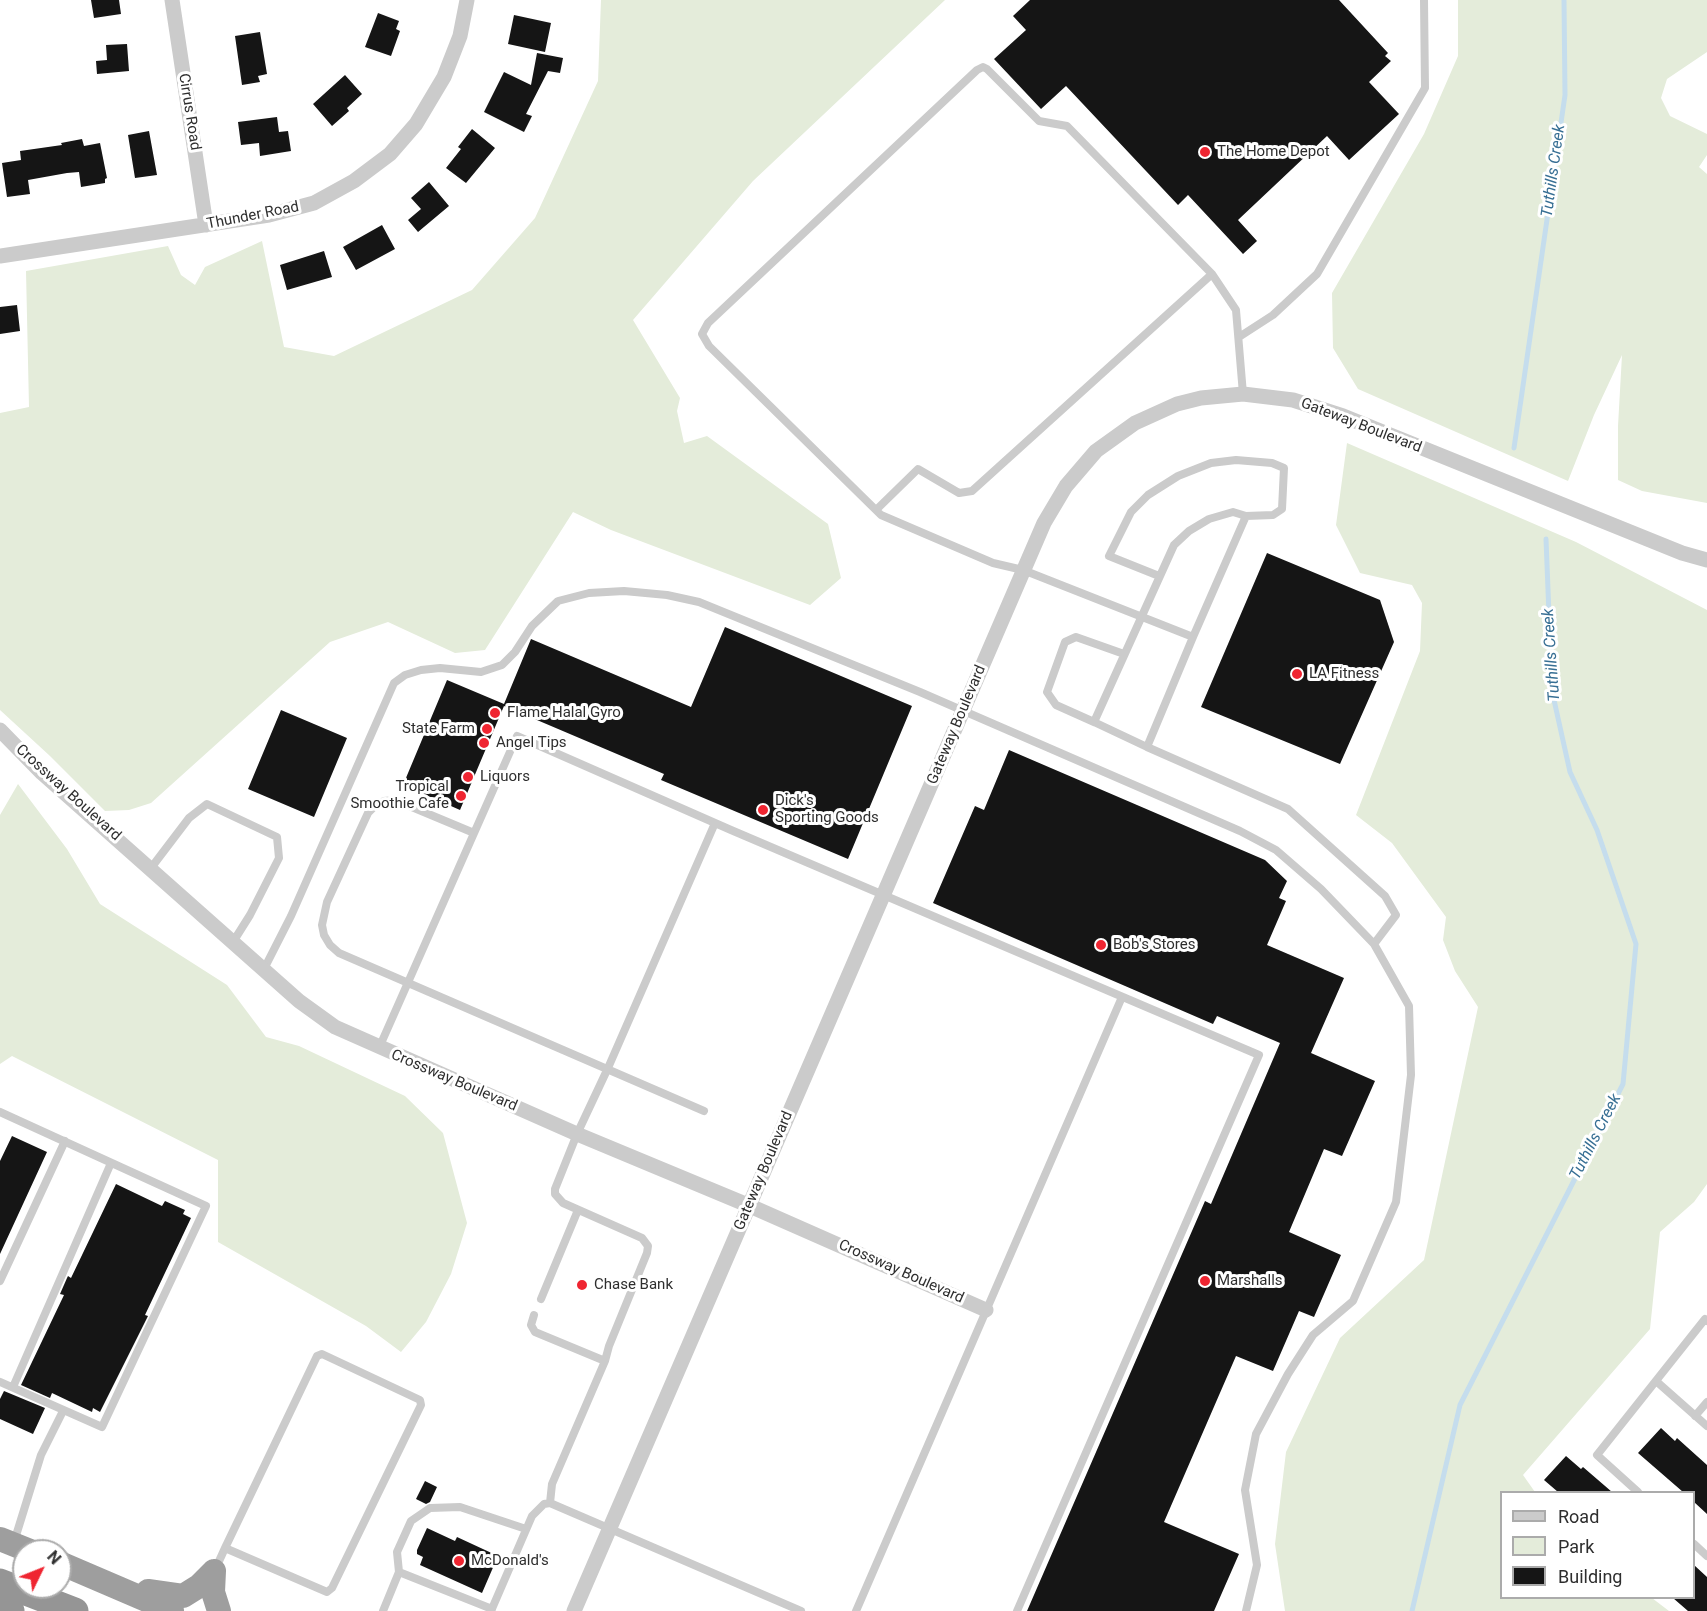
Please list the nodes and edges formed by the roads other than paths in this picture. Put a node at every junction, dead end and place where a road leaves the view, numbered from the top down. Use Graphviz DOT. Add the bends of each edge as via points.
graph roads {
  1 [pos="172,0"];
  2 [pos="467,0"];
  3 [pos="1424,0"];
  4 [pos="206,225"];
  5 [pos="0,256"];
  6 [pos="1212,274"];
  7 [pos="1239,337"];
  8 [pos="1243,394"];
  9 [pos="876,510"];
  10 [pos="1246,516"];
  11 [pos="1707,560"];
  12 [pos="1023,570"];
  13 [pos="1160,576"];
  14 [pos="1141,617"];
  15 [pos="1193,637"];
  16 [pos="1124,654"];
  17 [pos="963,711"];
  18 [pos="1094,722"];
  19 [pos="0,730"];
  20 [pos="1147,747"];
  21 [pos="715,823"];
  22 [pos="474,833"];
  23 [pos="151,868"];
  24 [pos="884,895"];
  25 [pos="233,942"];
  26 [pos="1374,944"];
  27 [pos="264,969"];
  28 [pos="408,982"];
  29 [pos="1122,997"];
  30 [pos="379,1048"];
  31 [pos="608,1068"];
  32 [pos="704,1111"];
  33 [pos="0,1112"];
  34 [pos="577,1134"];
  35 [pos="64,1141"];
  36 [pos="111,1163"];
  37 [pos="750,1206"];
  38 [pos="578,1210"];
  39 [pos="0,1281"];
  40 [pos="541,1299"];
  41 [pos="986,1310"];
  42 [pos="534,1315"];
  43 [pos="1707,1321"];
  44 [pos="605,1361"];
  45 [pos="1656,1381"];
  46 [pos="0,1382"];
  47 [pos="13,1388"];
  48 [pos="1707,1402"];
  49 [pos="63,1411"];
  50 [pos="1695,1416"];
  51 [pos="1707,1426"];
  52 [pos="1637,1491"];
  53 [pos="550,1503"];
  54 [pos="610,1527"];
  55 [pos="526,1529"];
  56 [pos="16,1539"];
  57 [pos="1695,1545"];
  58 [pos="225,1548"];
  59 [pos="1707,1556"];
  60 [pos="72,1568"];
  61 [pos="214,1571"];
  62 [pos="399,1572"];
  63 [pos="0,1582"];
  64 [pos="110,1584"];
  65 [pos="0,1606"];
  66 [pos="491,1610"];
  67 [pos="11,1611"];
  68 [pos="75,1611"];
  69 [pos="172,1611"];
  70 [pos="219,1611"];
  71 [pos="383,1611"];
  72 [pos="574,1611"];
  73 [pos="801,1611"];
  74 [pos="856,1611"];
  75 [pos="1017,1611"];
  76 [pos="1246,1611"];
  1 -- 4 [label="street, Cirrus Road"];
  2 -- 4 [label="street, Thunder Road" via="460,36 444,77 416,124 390,154 354,181 314,203 269,216"];
  3 -- 7 [label="lane" via="1425,88 1317,274 1273,315"];
  4 -- 5 [label="street, Thunder Road"];
  6 -- 7 [label="lane" via="1236,310"];
  6 -- 9 [label="lane" via="972,491 959,493 918,469"];
  6 -- 9 [label="lane" via="1067,126 1039,122 987,69 977,69 708,322 702,334 709,346"];
  7 -- 8 [label="lane"];
  8 -- 11 [label="street, Gateway Boulevard" via="1319,408"];
  8 -- 12 [label="street, Gateway Boulevard" via="1178,404 1135,423 1096,451 1054,504"];
  9 -- 12 [label="lane" via="993,563"];
  10 -- 13 [label="lane" via="1233,512 1209,519 1190,531 1174,545"];
  10 -- 13 [label="lane" via="1273,515 1282,509 1284,468 1236,460 1211,463 1178,476 1148,495 1131,512 1109,556"];
  10 -- 15 [label="lane"];
  12 -- 14 [label="lane"];
  12 -- 17 [label="street, Gateway Boulevard"];
  13 -- 14 [label="lane"];
  14 -- 15 [label="lane"];
  14 -- 16 [label="lane"];
  15 -- 20 [label="lane"];
  16 -- 18 [label="lane"];
  16 -- 18 [label="lane" via="1076,637 1065,642 1047,692 1056,705"];
  17 -- 24 [label="street, Gateway Boulevard"];
  17 -- 26 [label="lane" via="1276,850 1321,888"];
  17 -- 27 [label="lane" via="699,602 624,591 589,593 558,601 532,626 502,665 482,672 421,670 394,683"];
  18 -- 20 [label="lane"];
  19 -- 23 [label="street, Crossway Boulevard" via="42,773"];
  20 -- 26 [label="lane" via="1288,809 1384,896 1396,915"];
  21 -- 22 [label="lane" via="517,736"];
  21 -- 24 [label="lane"];
  21 -- 31 [label="lane"];
  22 -- 28 [label="lane"];
  22 -- 28 [label="lane" via="407,803 384,801 368,813 327,902 322,924 330,945 339,953"];
  23 -- 25 [label="street, Crossway Boulevard"];
  23 -- 25 [label="lane" via="189,818 207,804 277,837 279,858"];
  24 -- 29 [label="lane"];
  24 -- 37 [label="street, Gateway Boulevard"];
  25 -- 27 [label="street, Crossway Boulevard"];
  26 -- 76 [label="lane" via="1409,1006 1411,1075 1396,1202 1353,1300 1313,1335 1256,1434 1245,1490 1257,1565"];
  27 -- 30 [label="street, Crossway Boulevard" via="324,1021"];
  28 -- 30 [label="lane"];
  28 -- 31 [label="lane"];
  29 -- 41 [label="lane"];
  29 -- 75 [label="lane" via="1259,1055"];
  30 -- 34 [label="street, Crossway Boulevard"];
  31 -- 32 [label="lane"];
  31 -- 34 [label="lane"];
  33 -- 35 [label="lane"];
  34 -- 37 [label="street, Crossway Boulevard"];
  34 -- 38 [label="lane" via="555,1194 558,1200"];
  35 -- 36 [label="lane"];
  35 -- 39 [label="lane"];
  36 -- 47 [label="lane"];
  36 -- 49 [label="lane" via="206,1206 102,1427"];
  37 -- 41 [label="street, Crossway Boulevard"];
  37 -- 54 [label="street, Gateway Boulevard"];
  38 -- 40 [label="lane"];
  38 -- 44 [label="lane" via="642,1238 648,1246"];
  41 -- 74 [label="lane"];
  42 -- 44 [label="lane" via="531,1326 535,1332"];
  43 -- 45 [label="lane"];
  44 -- 53 [label="lane" via="552,1484"];
  45 -- 50 [label="lane"];
  45 -- 52 [label="lane" via="1597,1455"];
  46 -- 47 [label="lane"];
  47 -- 49 [label="lane"];
  48 -- 50 [label="lane"];
  49 -- 56 [label="lane" via="41,1455"];
  50 -- 51 [label="lane"];
  53 -- 54 [label="lane"];
  53 -- 55 [label="lane" via="537,1510"];
  54 -- 72 [label="street, Gateway Boulevard"];
  54 -- 73 [label="lane"];
  55 -- 62 [label="lane" via="460,1507 430,1508 411,1521 406,1531 397,1552"];
  55 -- 66 [label="lane"];
  57 -- 59 [label="lane"];
  58 -- 58 [label="lane" via="316,1356 322,1354 420,1400 421,1405 327,1592"];
  58 -- 61 [label="lane"];
  60 -- 64 [label="highway"];
  61 -- 64 [label="highway" via="183,1596"];
  61 -- 70 [label="highway" via="213,1592"];
  62 -- 66 [label="lane"];
  62 -- 71 [label="lane"];
  63 -- 68 [label="highway"];
  64 -- 69 [label="highway"];
  65 -- 67 [label="highway"];
}
